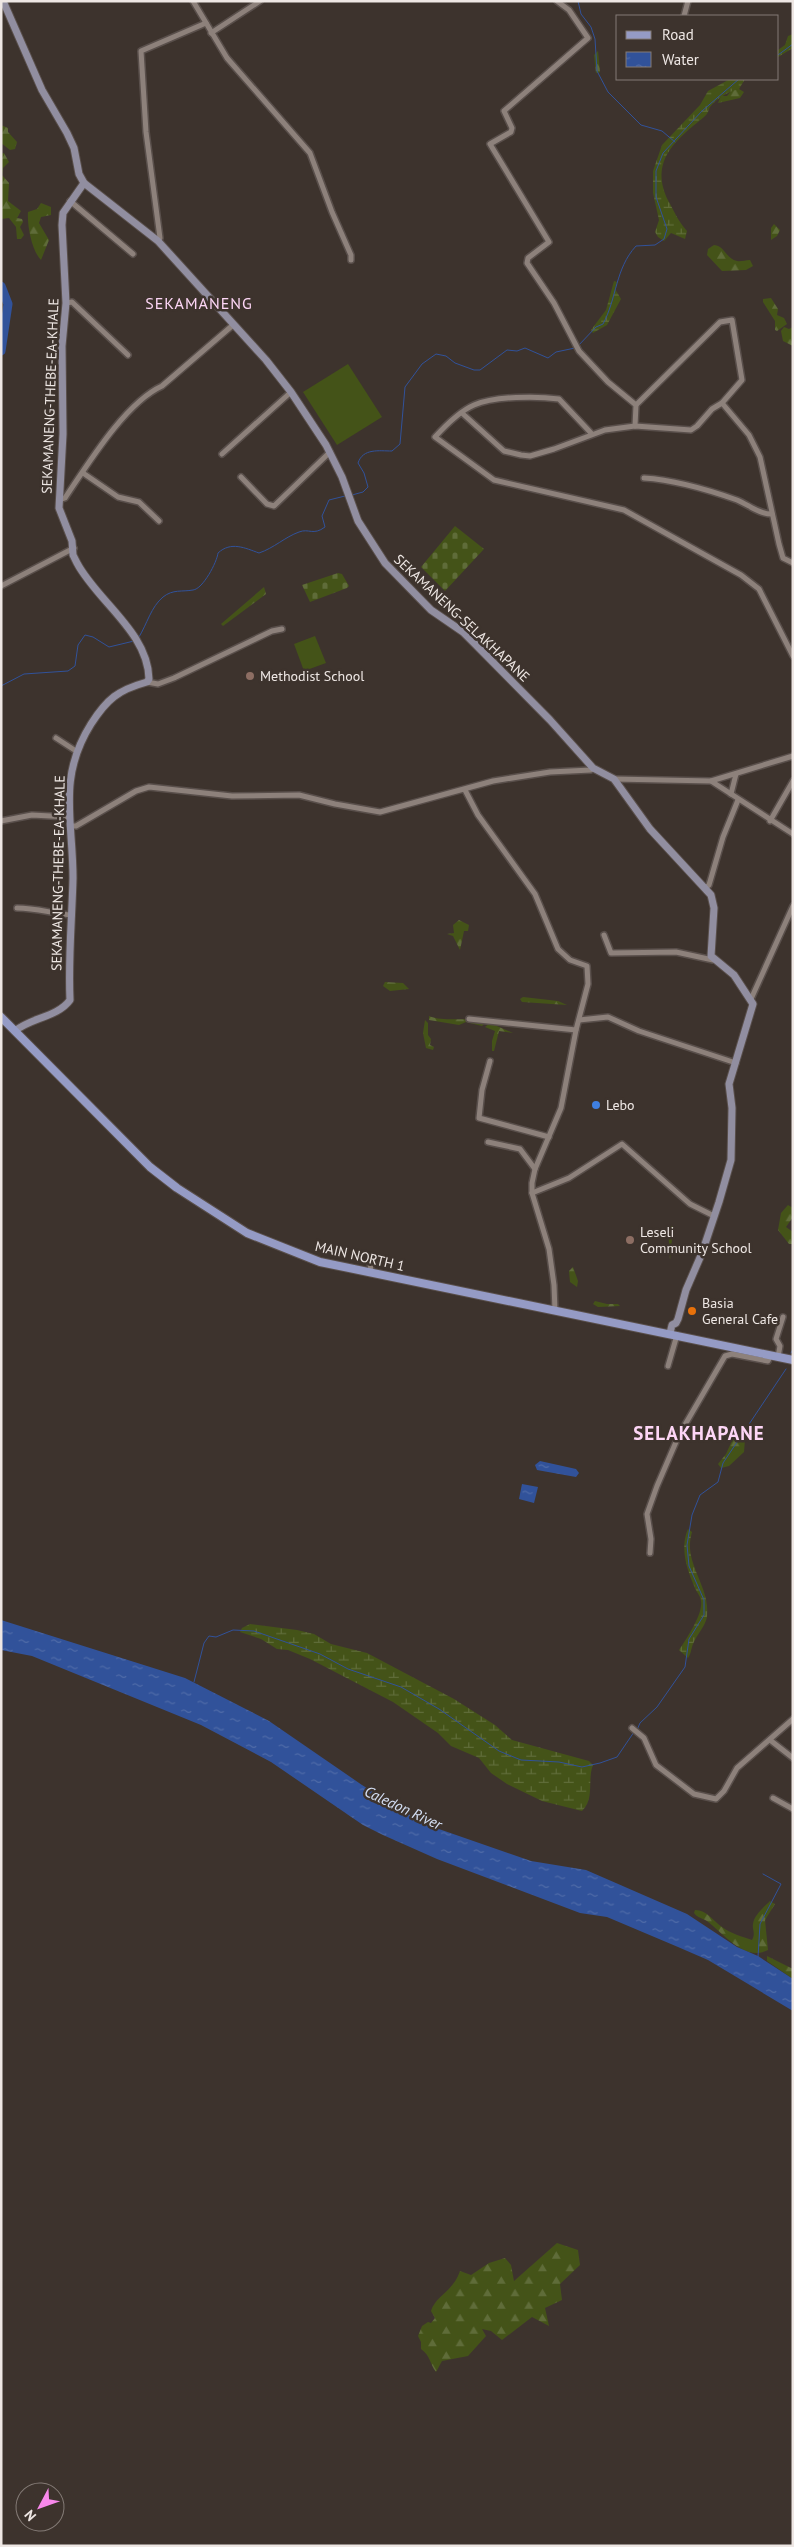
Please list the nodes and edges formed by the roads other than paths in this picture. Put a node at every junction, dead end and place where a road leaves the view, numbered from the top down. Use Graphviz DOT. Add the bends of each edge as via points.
graph roads {
  1 [pos="3,1"];
  2 [pos="193,1"];
  3 [pos="260,1"];
  4 [pos="557,1"];
  5 [pos="688,1"];
  6 [pos="684,15"];
  7 [pos="206,23"];
  8 [pos="212,33"];
  9 [pos="84,183"];
  10 [pos="70,201"];
  11 [pos="158,241"];
  12 [pos="133,254"];
  13 [pos="351,260"];
  14 [pos="66,302"];
  15 [pos="234,326"];
  16 [pos="128,355"];
  17 [pos="291,392"];
  18 [pos="722,403"];
  19 [pos="636,405"];
  20 [pos="462,414"];
  21 [pos="635,426"];
  22 [pos="591,433"];
  23 [pos="330,452"];
  24 [pos="222,454"];
  25 [pos="83,473"];
  26 [pos="241,477"];
  27 [pos="644,478"];
  28 [pos="58,500"];
  29 [pos="772,514"];
  30 [pos="159,521"];
  31 [pos="74,548"];
  32 [pos="793,563"];
  33 [pos="1,586"];
  34 [pos="282,629"];
  35 [pos="793,656"];
  36 [pos="146,682"];
  37 [pos="56,738"];
  38 [pos="76,751"];
  39 [pos="793,756"];
  40 [pos="593,768"];
  41 [pos="736,774"];
  42 [pos="614,779"];
  43 [pos="793,780"];
  44 [pos="710,781"];
  45 [pos="465,790"];
  46 [pos="731,794"];
  47 [pos="738,800"];
  48 [pos="69,817"];
  49 [pos="1,821"];
  50 [pos="770,821"];
  51 [pos="70,826"];
  52 [pos="793,834"];
  53 [pos="704,888"];
  54 [pos="793,906"];
  55 [pos="17,908"];
  56 [pos="72,915"];
  57 [pos="604,935"];
  58 [pos="713,960"];
  59 [pos="751,1000"];
  60 [pos="1,1017"];
  61 [pos="469,1019"];
  62 [pos="579,1020"];
  63 [pos="576,1030"];
  64 [pos="14,1031"];
  65 [pos="490,1061"];
  66 [pos="736,1063"];
  67 [pos="548,1137"];
  68 [pos="488,1142"];
  69 [pos="534,1169"];
  70 [pos="532,1192"];
  71 [pos="714,1216"];
  72 [pos="370,1260"];
  73 [pos="371,1273"];
  74 [pos="554,1311"];
  75 [pos="783,1317"];
  76 [pos="674,1334"];
  77 [pos="775,1356"];
  78 [pos="793,1360"];
  79 [pos="668,1366"];
  80 [pos="650,1553"];
  81 [pos="793,1719"];
  82 [pos="635,1730"];
  83 [pos="770,1740"];
  84 [pos="793,1758"];
  85 [pos="773,1798"];
  86 [pos="793,1809"];
  1 -- 9 [label="street" via="42,90 74,148"];
  2 -- 7 [label="street"];
  3 -- 8 [label="street"];
  4 -- 19 [label="street" via="569,10 588,38 504,111 512,128 490,144 549,242 526,263 554,303 579,351 608,382"];
  5 -- 6 [label="street"];
  7 -- 8 [label="street"];
  7 -- 11 [label="street" via="141,51"];
  8 -- 13 [label="street" via="227,58 310,153"];
  9 -- 10 [label="street, SEKAMANENG-THEBE-EA-KHALE"];
  9 -- 11 [label="street, SEKAMANENG-SELAKHAPANE"];
  10 -- 12 [label="street"];
  10 -- 14 [label="street, SEKAMANENG-THEBE-EA-KHALE" via="63,213 62,225"];
  11 -- 15 [label="street, SEKAMANENG-SELAKHAPANE"];
  14 -- 16 [label="street" via="72,302"];
  14 -- 28 [label="street, SEKAMANENG-THEBE-EA-KHALE"];
  15 -- 17 [label="street, SEKAMANENG-SELAKHAPANE"];
  15 -- 25 [label="street" via="138,402"];
  17 -- 23 [label="street, SEKAMANENG-SELAKHAPANE"];
  17 -- 24 [label="street"];
  18 -- 19 [label="street" via="742,380 734,327 732,320 726,319"];
  18 -- 21 [label="street" via="691,430"];
  18 -- 29 [label="street" via="749,435 760,457"];
  19 -- 21 [label="street"];
  20 -- 22 [label="street" via="486,401 559,399"];
  20 -- 22 [label="street" via="504,451 521,455 530,456 554,449"];
  20 -- 35 [label="street" via="435,437 494,480 624,510 740,575 759,589"];
  21 -- 22 [label="street"];
  23 -- 26 [label="street" via="274,506 267,504"];
  23 -- 40 [label="street, SEKAMANENG-SELAKHAPANE" via="358,521 384,563 431,610 463,632"];
  25 -- 28 [label="street" via="65,498"];
  25 -- 30 [label="street" via="118,497 139,502"];
  27 -- 29 [label="street" via="681,482"];
  28 -- 31 [label="street, SEKAMANENG-THEBE-EA-KHALE" via="58,508"];
  29 -- 32 [label="street" via="784,558"];
  31 -- 33 [label="street"];
  31 -- 36 [label="street, SEKAMANENG-THEBE-EA-KHALE" via="73,554 82,572 140,647 149,672"];
  34 -- 36 [label="street" via="174,678 158,684"];
  36 -- 38 [label="street, SEKAMANENG-THEBE-EA-KHALE" via="116,693 96,717"];
  37 -- 38 [label="street"];
  38 -- 48 [label="street, SEKAMANENG-THEBE-EA-KHALE" via="69,786"];
  39 -- 41 [label="street"];
  40 -- 42 [label="street, SEKAMANENG-SELAKHAPANE"];
  40 -- 45 [label="street" via="493,781"];
  41 -- 44 [label="street"];
  41 -- 46 [label="street"];
  42 -- 44 [label="street"];
  42 -- 53 [label="street, SEKAMANENG-SELAKHAPANE" via="650,829"];
  43 -- 50 [label="street"];
  44 -- 46 [label="street"];
  45 -- 51 [label="street" via="380,812 299,795 232,796 149,787 136,791 76,826"];
  45 -- 62 [label="street" via="478,815 535,894 558,949 570,960 587,966 588,984"];
  46 -- 47 [label="street"];
  47 -- 50 [label="street"];
  47 -- 53 [label="street" via="709,885"];
  48 -- 49 [label="street" via="32,815"];
  48 -- 51 [label="street, SEKAMANENG-THEBE-EA-KHALE"];
  50 -- 52 [label="street"];
  51 -- 56 [label="street, SEKAMANENG-THEBE-EA-KHALE"];
  53 -- 58 [label="street, SEKAMANENG-SELAKHAPANE" via="714,901"];
  54 -- 59 [label="street"];
  55 -- 56 [label="street"];
  56 -- 64 [label="street, SEKAMANENG-THEBE-EA-KHALE" via="70,1000 51,1014 23,1024"];
  57 -- 58 [label="street" via="611,952 676,952"];
  58 -- 59 [label="street" via="734,975"];
  59 -- 66 [label="street" via="749,1022"];
  60 -- 64 [label="main road, MAIN NORTH 1"];
  61 -- 63 [label="street"];
  62 -- 63 [label="street"];
  62 -- 66 [label="street" via="608,1017 639,1031"];
  63 -- 67 [label="street" via="562,1108"];
  64 -- 73 [label="main road, MAIN NORTH 1" via="150,1167 210,1211 247,1234 279,1248 320,1262"];
  65 -- 67 [label="street" via="479,1118"];
  66 -- 71 [label="street" via="729,1084 731,1160"];
  67 -- 69 [label="street"];
  68 -- 69 [label="street" via="520,1149"];
  69 -- 70 [label="street"];
  70 -- 71 [label="street" via="569,1178 622,1144 690,1204"];
  70 -- 74 [label="street" via="549,1249"];
  71 -- 76 [label="street" via="678,1318 672,1325"];
  72 -- 73 [label="street"];
  73 -- 74 [label="main road, MAIN NORTH 1"];
  74 -- 76 [label="main road, MAIN NORTH 1"];
  75 -- 77 [label="street" via="776,1339 780,1346"];
  76 -- 77 [label="main road, MAIN NORTH 1"];
  76 -- 79 [label="street"];
  77 -- 78 [label="main road, MAIN NORTH 1"];
  77 -- 80 [label="street" via="768,1361 732,1354 725,1356 679,1435 657,1486 647,1514"];
  81 -- 83 [label="street"];
  82 -- 83 [label="street" via="644,1738 656,1765 694,1794 714,1799 720,1797 737,1768"];
  83 -- 84 [label="street"];
  85 -- 86 [label="street"];
}
